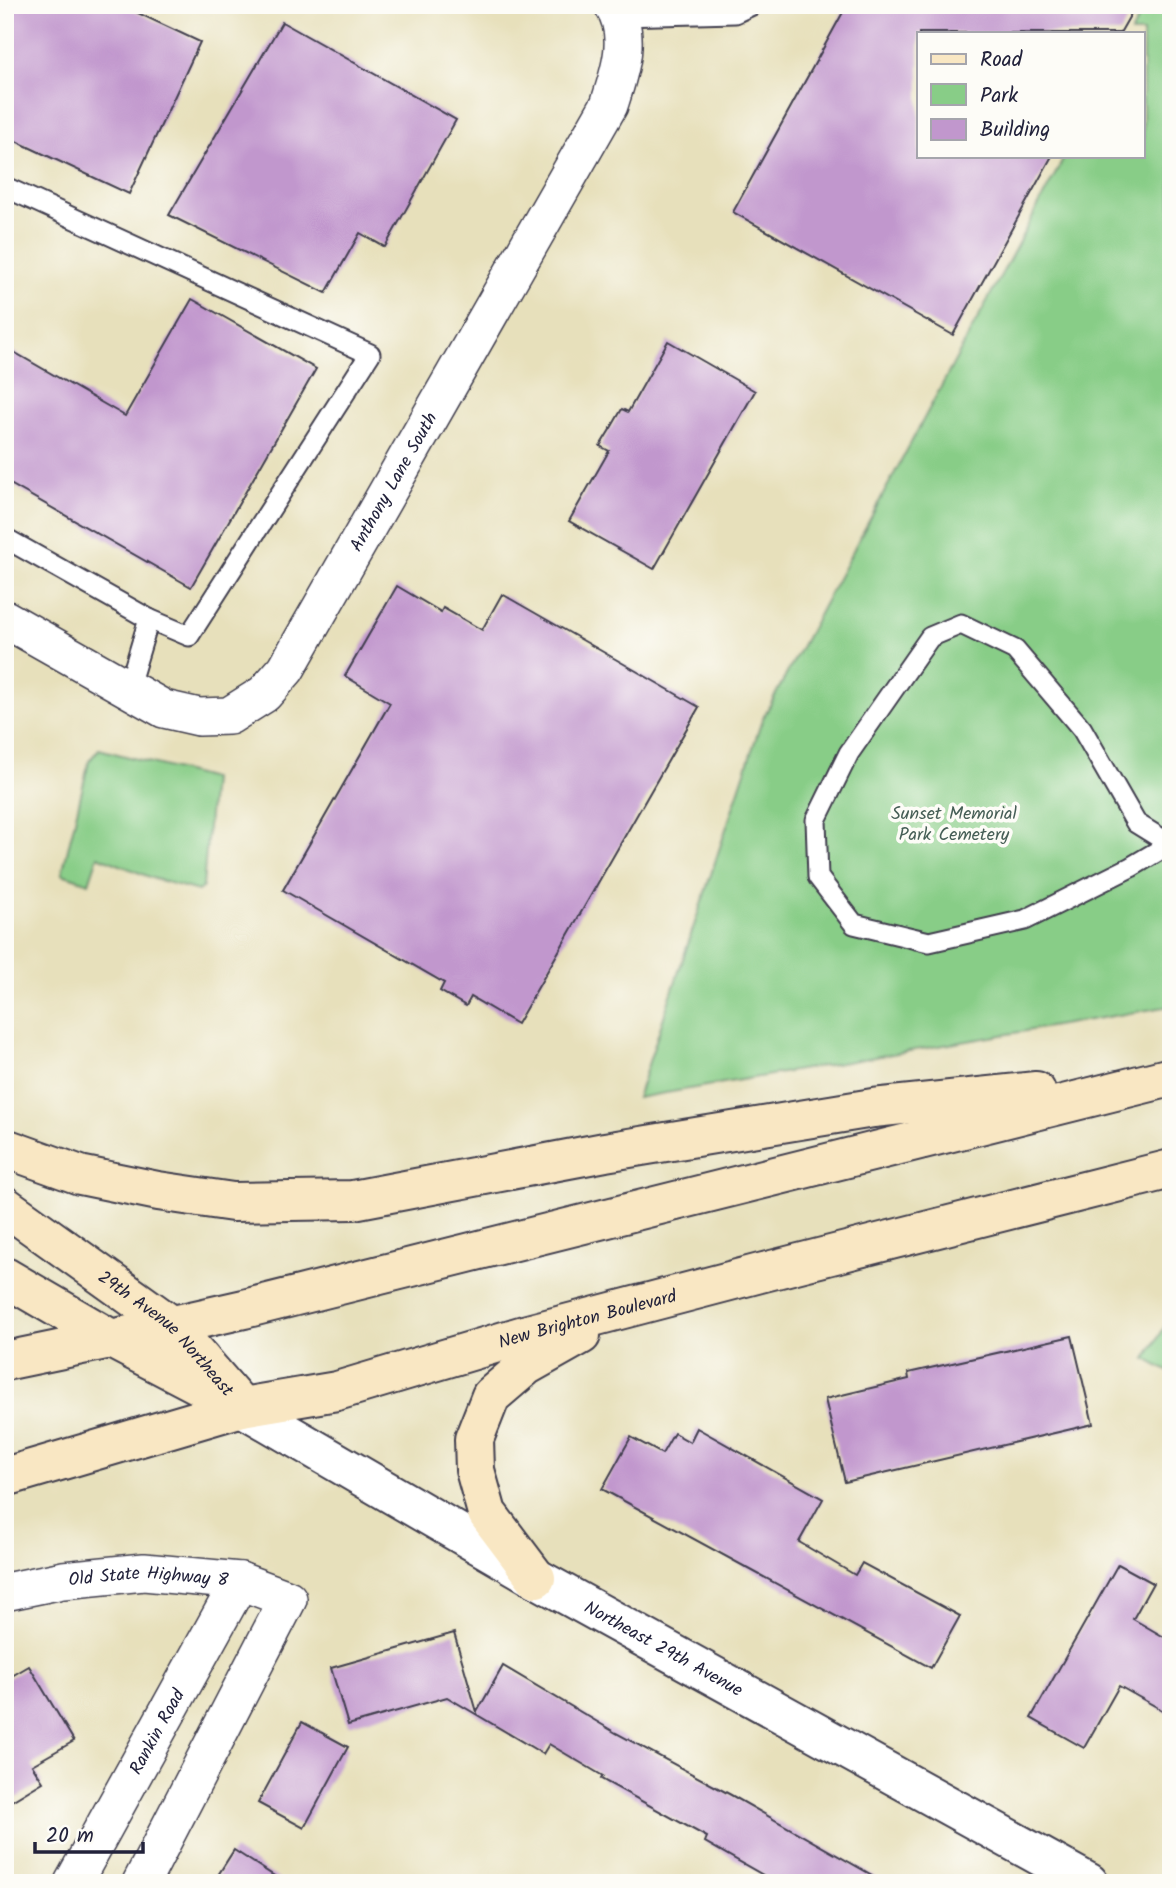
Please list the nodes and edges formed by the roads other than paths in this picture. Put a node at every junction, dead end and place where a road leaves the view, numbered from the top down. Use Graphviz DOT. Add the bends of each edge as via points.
graph roads {
  1 [pos="751,5"];
  2 [pos="617,11"];
  3 [pos="5,187"];
  4 [pos="5,538"];
  5 [pos="5,619"];
  6 [pos="149,620"];
  7 [pos="128,689"];
  8 [pos="1170,843"];
  9 [pos="1171,1077"];
  10 [pos="5,1148"];
  11 [pos="1171,1169"];
  12 [pos="5,1206"];
  13 [pos="5,1278"];
  14 [pos="628,1308"];
  15 [pos="172,1325"];
  16 [pos="111,1339"];
  17 [pos="5,1361"];
  18 [pos="242,1407"];
  19 [pos="5,1478"];
  20 [pos="536,1578"];
  21 [pos="240,1581"];
  22 [pos="5,1592"];
  23 [pos="72,1883"];
  24 [pos="141,1883"];
  25 [pos="1089,1883"];
  1 -- 2 [label="lane" via="735,13"];
  2 -- 7 [label="street, Anthony Lane South" via="623,41 621,67 609,105 286,669 264,694 229,716 199,717 164,709"];
  3 -- 6 [label="lane" via="370,354 189,636"];
  4 -- 6 [label="lane"];
  5 -- 7 [label="street, Anthony Lane South"];
  6 -- 7 [label="lane"];
  8 -- 8 [label="lane" via="1025,920 929,942 854,925 818,877 816,820 849,753 930,637 961,624 1015,650 1082,729 1136,823"];
  9 -- 10 [label="main road" via="873,1108 354,1200 233,1202 158,1191 80,1175"];
  9 -- 15 [label="main road"];
  11 -- 14 [label="main road, New Brighton Boulevard"];
  12 -- 15 [label="main road, 29th Avenue Northeast"];
  13 -- 16 [label="main road, 29th Avenue Northeast"];
  14 -- 18 [label="main road, New Brighton Boulevard" via="337,1391"];
  14 -- 20 [label="main road" via="526,1366 491,1396 474,1439 475,1470 488,1513"];
  15 -- 16 [label="main road"];
  15 -- 18 [label="main road, 29th Avenue Northeast"];
  16 -- 17 [label="main road"];
  16 -- 18 [label="main road, 29th Avenue Northeast"];
  18 -- 19 [label="main road, New Brighton Boulevard"];
  18 -- 20 [label="street, Northeast 29th Avenue"];
  20 -- 25 [label="street, Northeast 29th Avenue"];
  21 -- 22 [label="street, Old State Highway 8" via="145,1572 63,1580"];
  21 -- 23 [label="street, Rankin Road"];
  21 -- 24 [label="street, Old State Highway 8" via="288,1599"];
}
